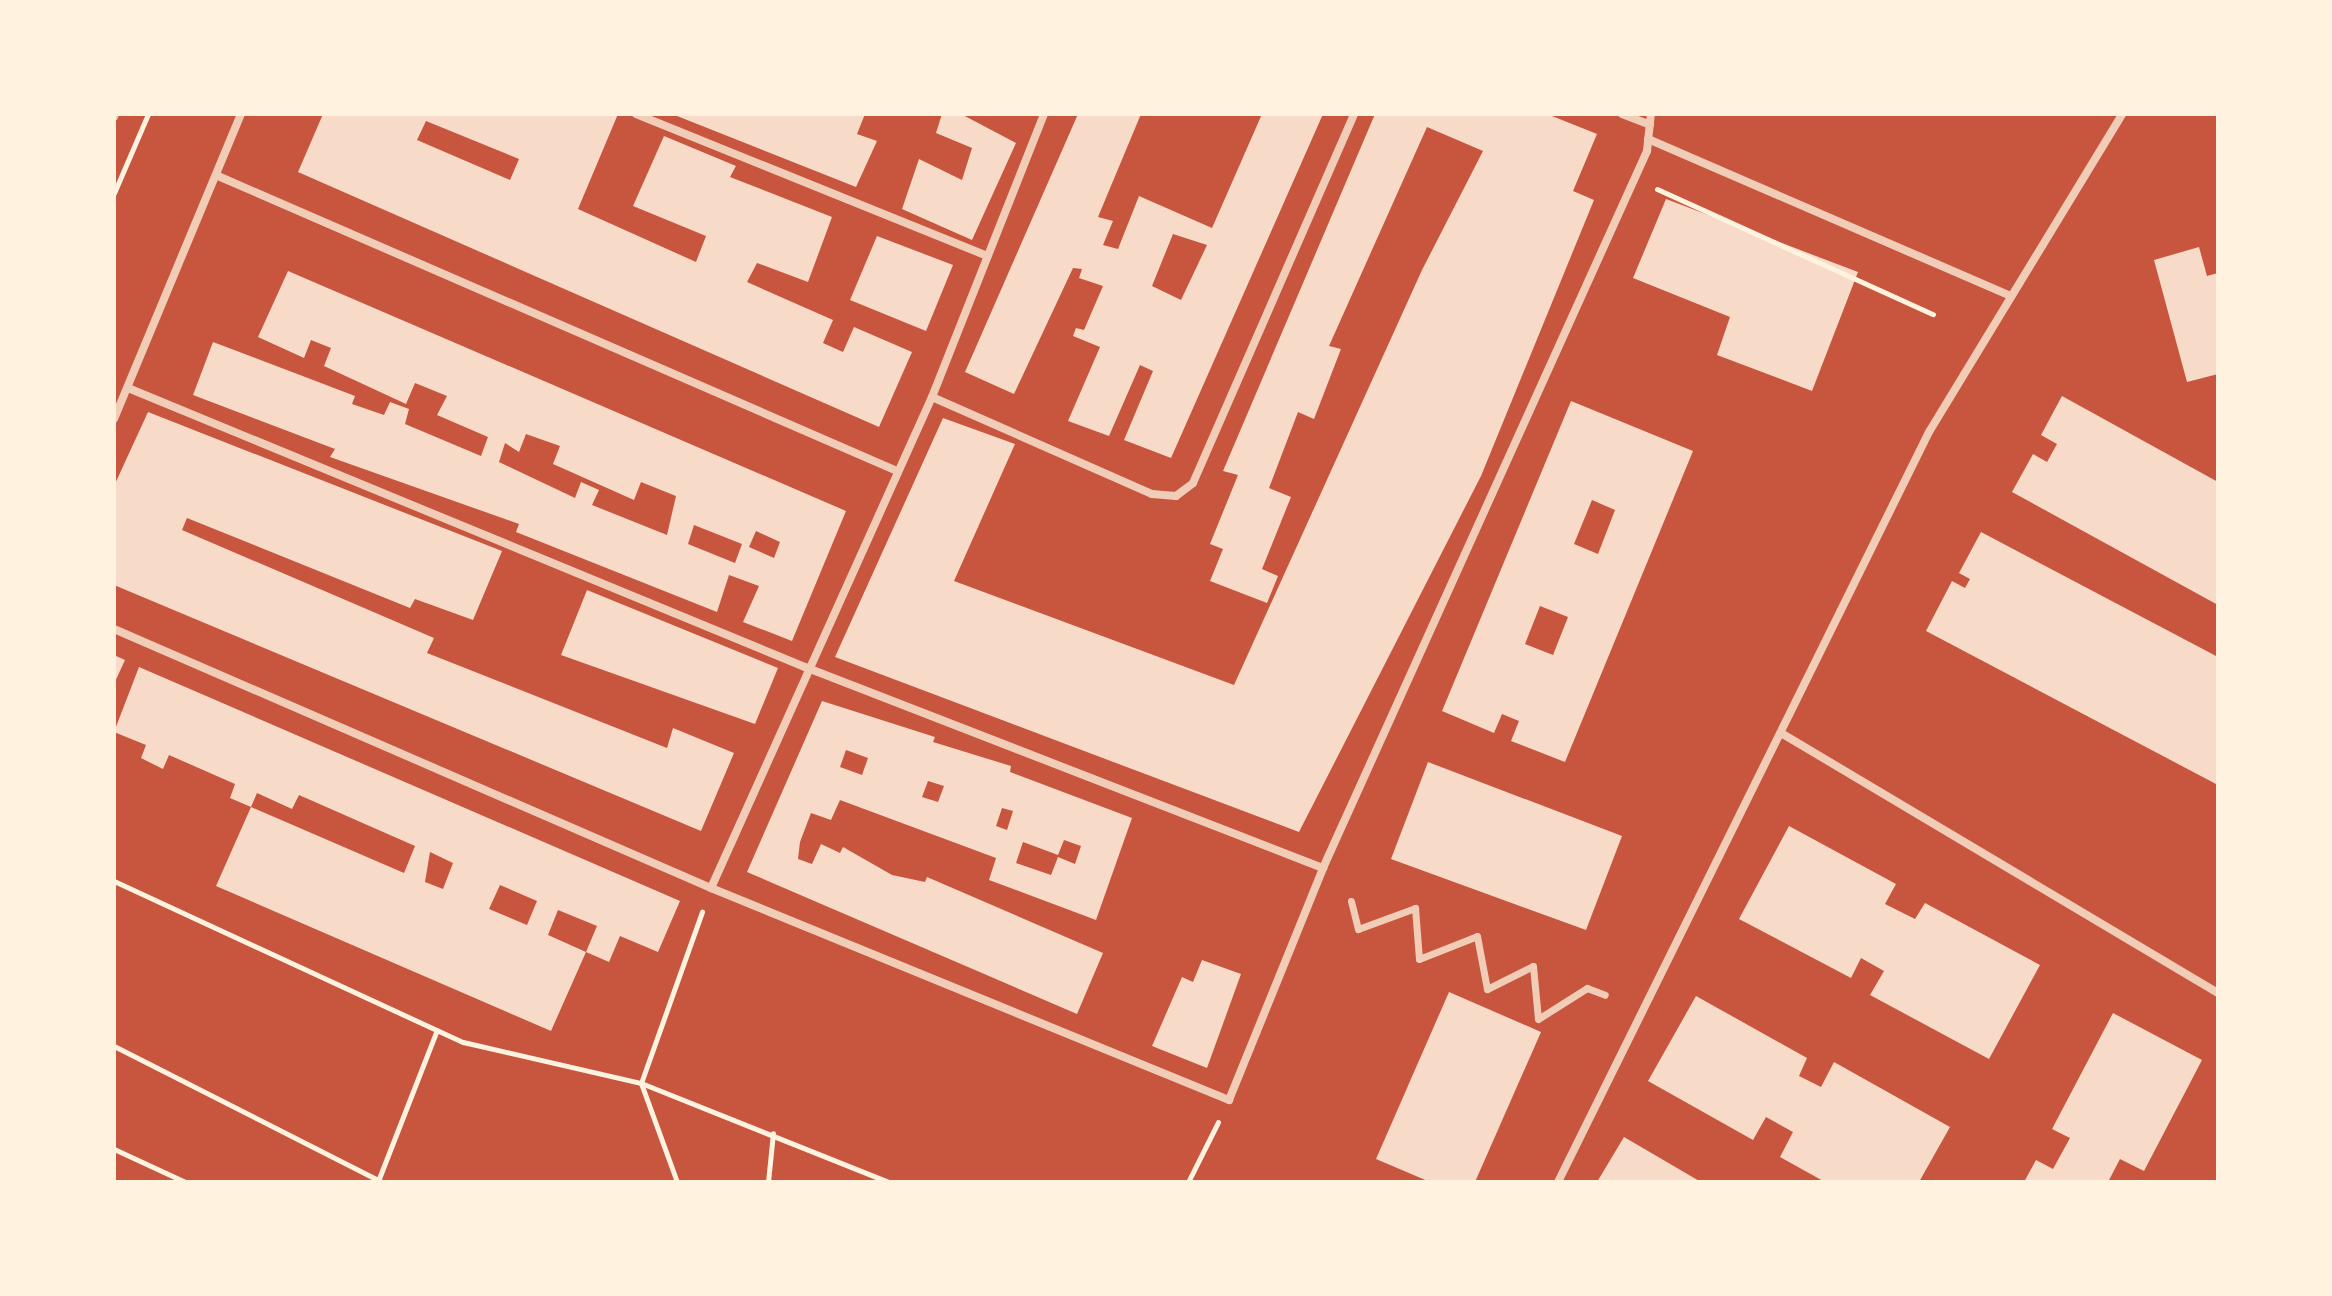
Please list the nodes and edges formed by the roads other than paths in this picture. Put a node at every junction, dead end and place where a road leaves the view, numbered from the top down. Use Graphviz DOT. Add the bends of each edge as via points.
graph roads {
  1 [pos="241,114"];
  2 [pos="636,114"];
  3 [pos="1044,114"];
  4 [pos="1354,114"];
  5 [pos="1622,114"];
  6 [pos="1651,114"];
  7 [pos="2122,114"];
  8 [pos="1650,125"];
  9 [pos="1648,139"];
  10 [pos="218,176"];
  11 [pos="987,256"];
  12 [pos="2011,296"];
  13 [pos="128,388"];
  14 [pos="932,397"];
  15 [pos="114,419"];
  16 [pos="897,471"];
  17 [pos="114,629"];
  18 [pos="805,667"];
  19 [pos="1781,733"];
  20 [pos="1323,868"];
  21 [pos="711,888"];
  22 [pos="1351,901"];
  23 [pos="2218,993"];
  24 [pos="1605,995"];
  25 [pos="1558,1182"];
  1 -- 10 [label="street"];
  2 -- 11 [label="street"];
  3 -- 11 [label="street"];
  4 -- 14 [label="street" via="1199,469 1176,496 1152,494"];
  5 -- 8 [label="street"];
  6 -- 8 [label="street"];
  7 -- 12 [label="street"];
  8 -- 9 [label="street"];
  9 -- 12 [label="street"];
  9 -- 20 [label="street"];
  10 -- 13 [label="street"];
  10 -- 16 [label="street"];
  11 -- 14 [label="street"];
  12 -- 19 [label="street" via="1929,432"];
  13 -- 15 [label="street"];
  13 -- 18 [label="street"];
  14 -- 16 [label="street"];
  16 -- 18 [label="street"];
  17 -- 21 [label="street"];
  18 -- 20 [label="street"];
  18 -- 21 [label="street"];
  19 -- 23 [label="street"];
  19 -- 25 [label="street"];
  20 -- 21 [label="street" via="1229,1100"];
  22 -- 24 [label="street" via="1358,929 1415,908 1419,959 1477,936 1487,989 1533,966 1538,1019 1587,988"];
}
